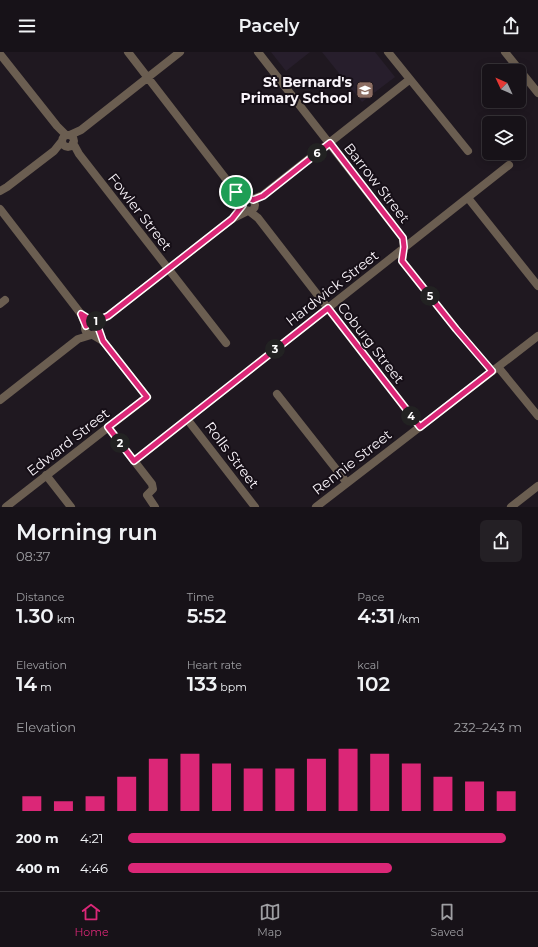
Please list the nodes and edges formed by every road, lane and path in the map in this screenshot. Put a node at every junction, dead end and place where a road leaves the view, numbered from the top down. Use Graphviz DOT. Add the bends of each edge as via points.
graph roads {
  1 [pos="128,52"];
  2 [pos="180,52"];
  3 [pos="258,52"];
  4 [pos="388,52"];
  5 [pos="505,52"];
  6 [pos="0,54"];
  7 [pos="148,78"];
  8 [pos="409,80"];
  9 [pos="538,93"];
  10 [pos="68,141"];
  11 [pos="330,143"];
  12 [pos="468,151"];
  13 [pos="509,165"];
  14 [pos="4,189"];
  15 [pos="0,198"];
  16 [pos="468,198"];
  17 [pos="250,205"];
  18 [pos="1,211"];
  19 [pos="404,247"];
  20 [pos="168,268"];
  21 [pos="538,286"];
  22 [pos="328,308"];
  23 [pos="93,325"];
  24 [pos="92,335"];
  25 [pos="538,336"];
  26 [pos="78,339"];
  27 [pos="103,341"];
  28 [pos="226,343"];
  29 [pos="495,369"];
  30 [pos="277,394"];
  31 [pos="0,400"];
  32 [pos="538,416"];
  33 [pos="187,419"];
  34 [pos="108,427"];
  35 [pos="420,427"];
  36 [pos="134,461"];
  37 [pos="46,475"];
  38 [pos="348,483"];
  39 [pos="538,486"];
  40 [pos="6,507"];
  41 [pos="71,507"];
  42 [pos="155,507"];
  43 [pos="255,507"];
  44 [pos="316,507"];
  45 [pos="511,507"];
  1 -- 7 [label="street"];
  2 -- 7 [label="street"];
  3 -- 11 [label="street, Barrow Street"];
  4 -- 8 [label="street"];
  5 -- 9 [label="street"];
  6 -- 10 [label="street, Fowler Street"];
  7 -- 10 [label="street"];
  7 -- 17 [label="street" via="236,192"];
  8 -- 11 [label="street"];
  8 -- 12 [label="street"];
  10 -- 14 [label="street"];
  10 -- 20 [label="street, Fowler Street"];
  11 -- 17 [label="street"];
  11 -- 19 [label="street, Barrow Street" via="403,238"];
  13 -- 16 [label="street, Hardwick Street"];
  14 -- 15 [label="street"];
  16 -- 19 [label="street, Hardwick Street"];
  16 -- 21 [label="street"];
  17 -- 20 [label="street"];
  17 -- 22 [label="street, Coburg Street"];
  18 -- 23 [label="street" via="81,314"];
  19 -- 22 [label="street, Hardwick Street"];
  19 -- 29 [label="street, Barrow Street" via="402,261 456,329"];
  20 -- 23 [label="street"];
  20 -- 28 [label="street, Fowler Street"];
  22 -- 33 [label="street, Hardwick Street"];
  22 -- 35 [label="street, Coburg Street"];
  23 -- 24 [label="street" via="86,331"];
  23 -- 26 [label="street"];
  23 -- 27 [label="street"];
  24 -- 26 [label="street"];
  24 -- 27 [label="street"];
  25 -- 29 [label="street, Rennie Street"];
  26 -- 31 [label="street"];
  27 -- 34 [label="street, Edward Street" via="147,397"];
  29 -- 32 [label="street, Barrow Street"];
  29 -- 35 [label="street, Rennie Street"];
  30 -- 38 [label="street"];
  33 -- 36 [label="street, Hardwick Street"];
  33 -- 43 [label="street, Rolls Street"];
  34 -- 36 [label="street"];
  34 -- 37 [label="street, Edward Street"];
  35 -- 38 [label="street, Rennie Street"];
  36 -- 42 [label="street" via="153,486 147,495"];
  37 -- 40 [label="street, Edward Street"];
  37 -- 41 [label="street"];
  38 -- 44 [label="street, Rennie Street"];
  39 -- 45 [label="street"];
}
